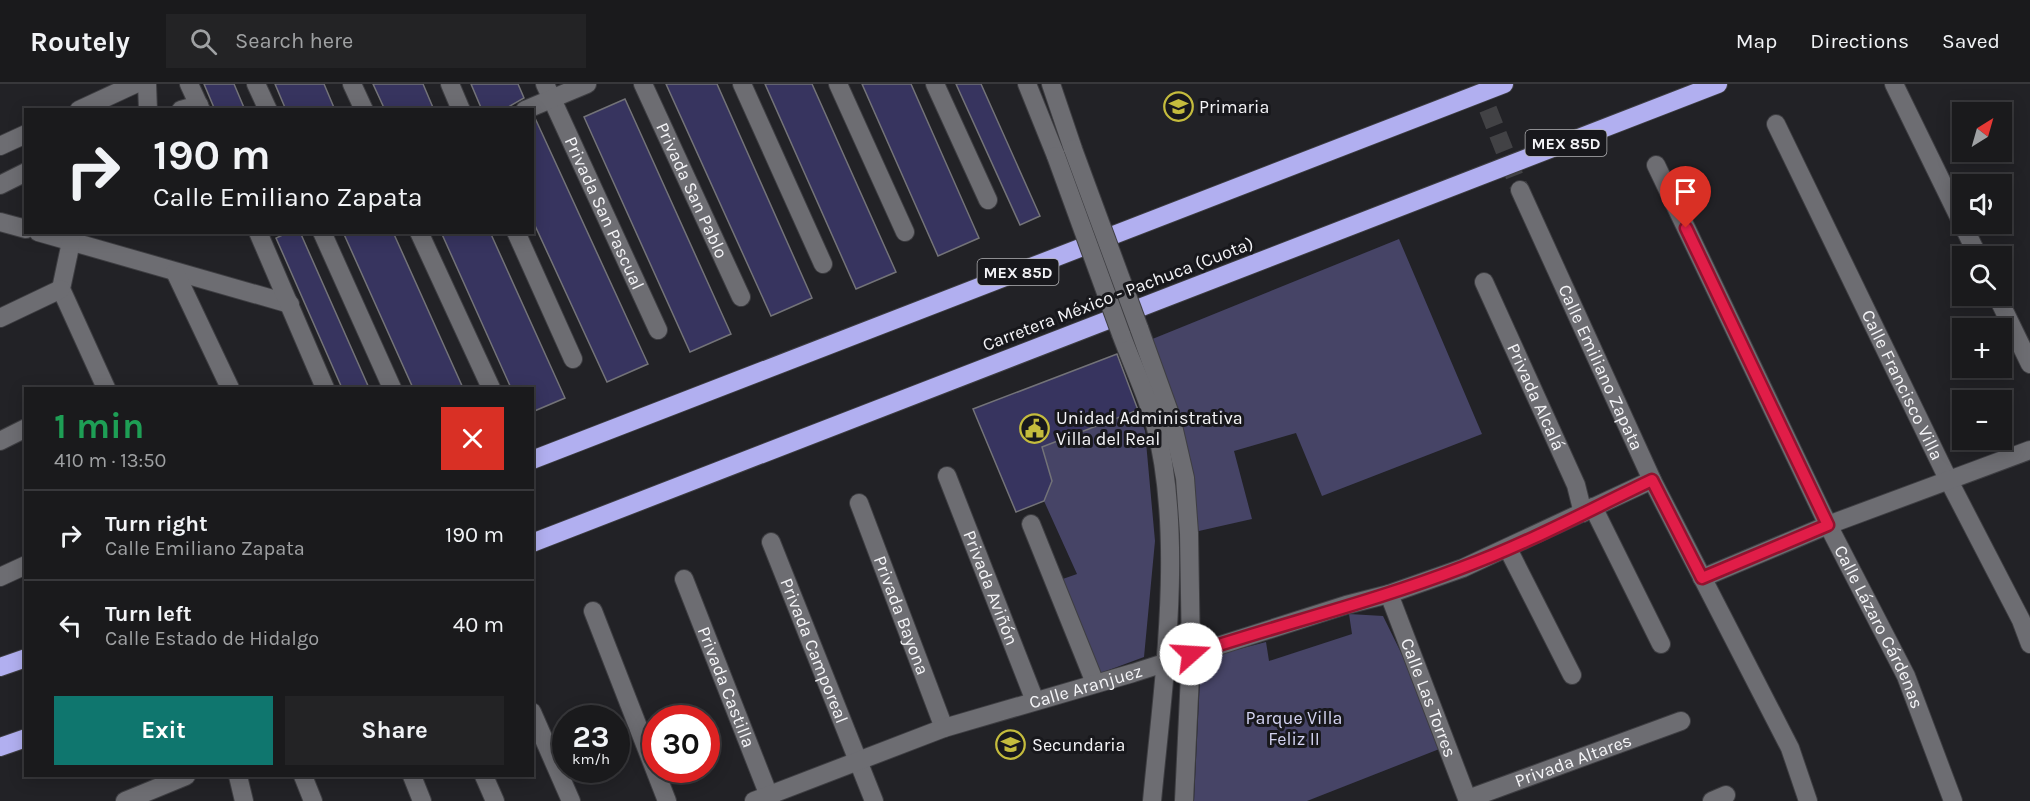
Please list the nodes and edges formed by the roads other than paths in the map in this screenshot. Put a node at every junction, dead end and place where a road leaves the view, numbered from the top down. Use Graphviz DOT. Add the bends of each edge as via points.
graph roads {
  1 [pos="135,84"];
  2 [pos="147,84"];
  3 [pos="189,84"];
  4 [pos="256,84"];
  5 [pos="352,84"];
  6 [pos="450,84"];
  7 [pos="587,84"];
  8 [pos="643,84"];
  9 [pos="742,84"];
  10 [pos="838,84"];
  11 [pos="935,84"];
  12 [pos="1027,84"];
  13 [pos="1051,84"];
  14 [pos="1504,84"];
  15 [pos="1718,84"];
  16 [pos="1893,84"];
  17 [pos="548,91"];
  18 [pos="83,108"];
  19 [pos="148,108"];
  20 [pos="194,108"];
  21 [pos="267,108"];
  22 [pos="363,108"];
  23 [pos="460,108"];
  24 [pos="527,108"];
  25 [pos="1776,124"];
  26 [pos="24,135"];
  27 [pos="0,146"];
  28 [pos="1064,152"];
  29 [pos="1656,165"];
  30 [pos="24,173"];
  31 [pos="0,185"];
  32 [pos="1520,190"];
  33 [pos="988,200"];
  34 [pos="0,222"];
  35 [pos="24,228"];
  36 [pos="905,232"];
  37 [pos="45,234"];
  38 [pos="259,234"];
  39 [pos="323,234"];
  40 [pos="420,234"];
  41 [pos="517,234"];
  42 [pos="71,242"];
  43 [pos="1973,246"];
  44 [pos="823,264"];
  45 [pos="175,272"];
  46 [pos="1484,282"];
  47 [pos="61,289"];
  48 [pos="741,297"];
  49 [pos="290,304"];
  50 [pos="2002,306"];
  51 [pos="0,318"];
  52 [pos="658,330"];
  53 [pos="573,359"];
  54 [pos="2030,364"];
  55 [pos="104,387"];
  56 [pos="230,387"];
  57 [pos="325,387"];
  58 [pos="392,387"];
  59 [pos="491,387"];
  60 [pos="24,429"];
  61 [pos="0,441"];
  62 [pos="2030,450"];
  63 [pos="534,459"];
  64 [pos="946,476"];
  65 [pos="1948,479"];
  66 [pos="1652,480"];
  67 [pos="859,503"];
  68 [pos="1588,510"];
  69 [pos="1031,524"];
  70 [pos="1828,525"];
  71 [pos="534,542"];
  72 [pos="771,542"];
  73 [pos="1508,549"];
  74 [pos="24,566"];
  75 [pos="0,577"];
  76 [pos="1702,578"];
  77 [pos="684,579"];
  78 [pos="1389,594"];
  79 [pos="593,611"];
  80 [pos="1661,644"];
  81 [pos="2030,644"];
  82 [pos="1191,654"];
  83 [pos="24,659"];
  84 [pos="1166,662"];
  85 [pos="0,668"];
  86 [pos="1572,675"];
  87 [pos="1095,683"];
  88 [pos="1035,701"];
  89 [pos="534,717"];
  90 [pos="1681,721"];
  91 [pos="944,728"];
  92 [pos="24,739"];
  93 [pos="0,747"];
  94 [pos="857,760"];
  95 [pos="184,777"];
  96 [pos="238,777"];
  97 [pos="303,777"];
  98 [pos="412,777"];
  99 [pos="484,777"];
  100 [pos="765,799"];
  101 [pos="1468,800"];
  102 [pos="125,801"];
  103 [pos="244,801"];
  104 [pos="313,801"];
  105 [pos="422,801"];
  106 [pos="495,801"];
  107 [pos="571,801"];
  108 [pos="667,801"];
  109 [pos="874,801"];
  110 [pos="1152,801"];
  111 [pos="1184,801"];
  112 [pos="1808,801"];
  113 [pos="1953,801"];
  1 -- 18 [label="street"];
  2 -- 19 [label="street"];
  3 -- 20 [label="street"];
  4 -- 21 [label="street"];
  5 -- 22 [label="street"];
  6 -- 23 [label="street"];
  7 -- 17 [label="street"];
  8 -- 48 [label="street, Privada San Pablo"];
  9 -- 44 [label="street"];
  10 -- 36 [label="street"];
  11 -- 33 [label="street"];
  12 -- 28 [label="street"];
  13 -- 28 [label="street"];
  14 -- 63 [label="highway, MEX 85D"];
  15 -- 71 [label="highway, Carretera México - Pachuca (Cuota) / MEX 85D"];
  16 -- 43 [label="street"];
  17 -- 24 [label="street"];
  17 -- 52 [label="street, Privada San Pascual"];
  25 -- 65 [label="street, Calle Francisco Villa"];
  26 -- 27 [label="street"];
  28 -- 82 [label="street, bridge" via="1139,328 1171,417 1185,478 1190,533"];
  28 -- 84 [label="street, bridge" via="1121,334 1155,425 1169,537"];
  29 -- 70 [label="street, Calle Lázaro Cárdenas"];
  30 -- 31 [label="street"];
  32 -- 66 [label="street, Calle Emiliano Zapata"];
  34 -- 35 [label="street"];
  37 -- 42 [label="street"];
  38 -- 49 [label="street"];
  39 -- 58 [label="street"];
  40 -- 59 [label="street"];
  41 -- 53 [label="street"];
  42 -- 45 [label="street"];
  42 -- 47 [label="street"];
  45 -- 49 [label="street"];
  45 -- 56 [label="street"];
  46 -- 68 [label="street, Privada Alcalá"];
  47 -- 51 [label="street"];
  47 -- 55 [label="street"];
  49 -- 57 [label="street"];
  50 -- 54 [label="street"];
  60 -- 61 [label="street"];
  62 -- 65 [label="street"];
  64 -- 88 [label="street, Privada Aviñón"];
  65 -- 70 [label="street"];
  65 -- 81 [label="street, Calle Francisco Villa"];
  66 -- 68 [label="street, Calle Aranjuez"];
  66 -- 76 [label="street, Calle Emiliano Zapata"];
  67 -- 91 [label="street, Privada Bayona"];
  68 -- 73 [label="street, Calle Aranjuez"];
  68 -- 80 [label="street, Privada Alcalá"];
  69 -- 87 [label="street"];
  70 -- 76 [label="street"];
  70 -- 113 [label="street, Calle Lázaro Cárdenas" via="1906,676"];
  72 -- 94 [label="street, Privada Camporeal"];
  73 -- 78 [label="street, Calle Aranjuez"];
  73 -- 86 [label="street"];
  74 -- 75 [label="street"];
  76 -- 112 [label="street, Calle Emiliano Zapata" via="1790,748"];
  77 -- 100 [label="street, Privada Castilla"];
  78 -- 82 [label="street, Calle Aranjuez"];
  78 -- 101 [label="street, Calle Las Torres"];
  79 -- 108 [label="street"];
  82 -- 84 [label="street, Calle Aranjuez"];
  82 -- 111 [label="street"];
  83 -- 85 [label="highway"];
  84 -- 87 [label="street, Calle Aranjuez"];
  84 -- 110 [label="street"];
  87 -- 88 [label="street, Calle Aranjuez"];
  88 -- 91 [label="street, Calle Aranjuez"];
  89 -- 107 [label="street"];
  90 -- 101 [label="street, Privada Altares"];
  91 -- 94 [label="street, Calle Aranjuez"];
  92 -- 93 [label="highway"];
  94 -- 100 [label="street, Calle Aranjuez"];
  94 -- 109 [label="street, Privada Camporeal"];
  95 -- 102 [label="street"];
  96 -- 103 [label="street"];
  97 -- 104 [label="street"];
  98 -- 105 [label="street"];
  99 -- 106 [label="street"];
}
